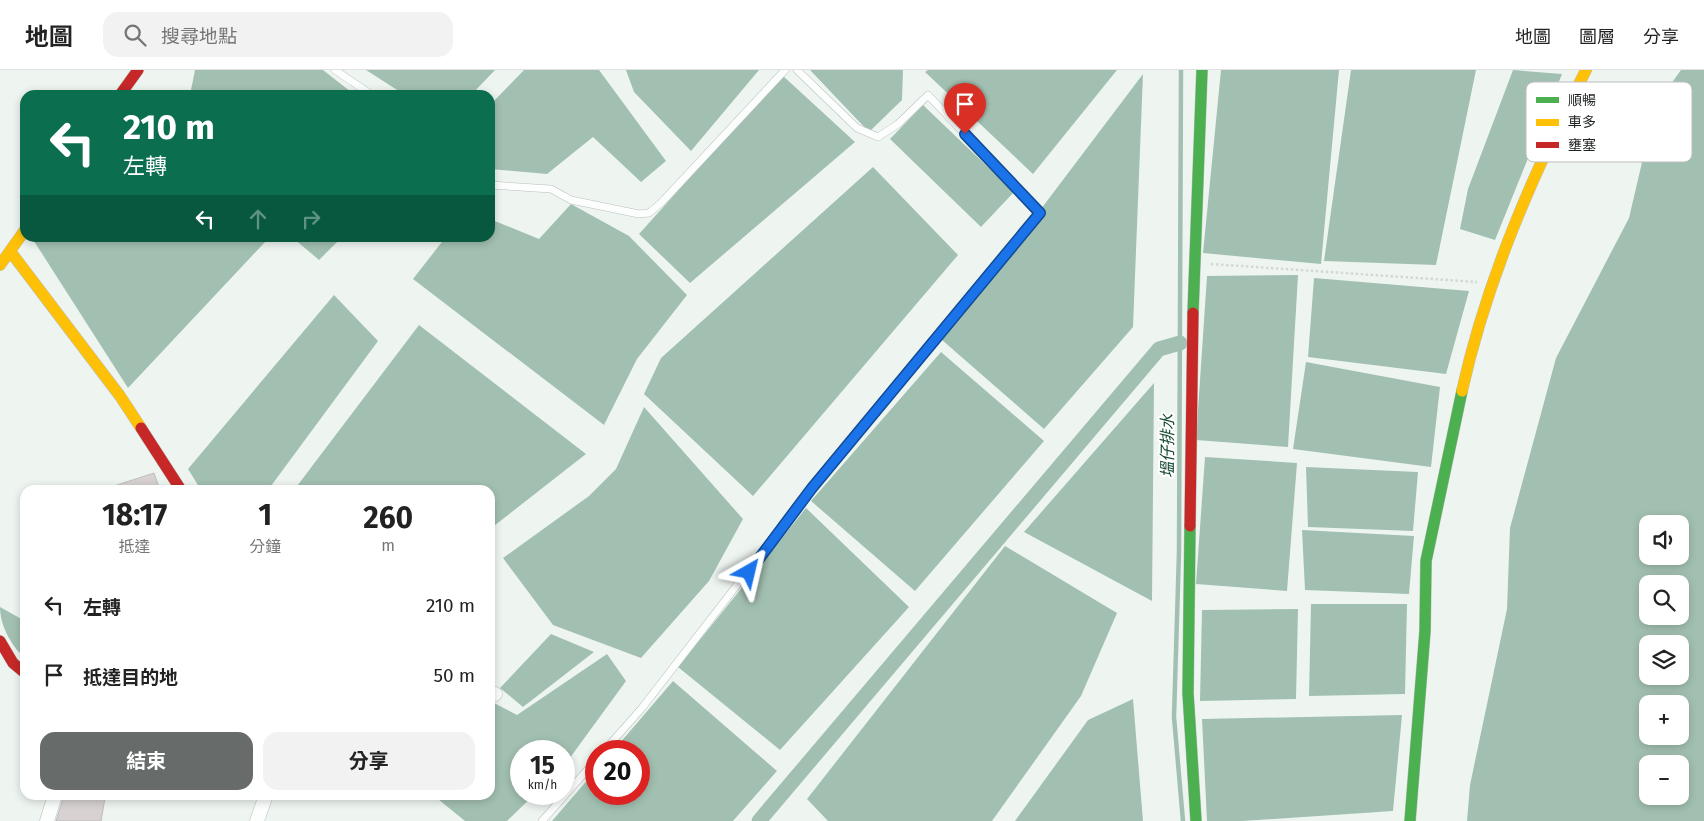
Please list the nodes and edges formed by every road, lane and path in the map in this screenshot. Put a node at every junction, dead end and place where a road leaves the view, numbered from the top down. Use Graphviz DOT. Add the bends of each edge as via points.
graph roads {
  1 [pos="334,70"];
  2 [pos="786,70"];
  3 [pos="797,70"];
  4 [pos="1202,70"];
  5 [pos="1586,70"];
  6 [pos="134,72"];
  7 [pos="1580,82"];
  8 [pos="123,90"];
  9 [pos="364,90"];
  10 [pos="1541,162"];
  11 [pos="495,185"];
  12 [pos="20,237"];
  13 [pos="10,251"];
  14 [pos="1194,263"];
  15 [pos="0,265"];
  16 [pos="1494,283"];
  17 [pos="178,485"];
  18 [pos="0,641"];
  19 [pos="20,669"];
  20 [pos="614,740"];
  21 [pos="585,772"];
  22 [pos="53,800"];
  23 [pos="264,800"];
  24 [pos="47,821"];
  25 [pos="257,821"];
  26 [pos="542,821"];
  27 [pos="1196,821"];
  28 [pos="1410,821"];
  1 -- 9 [label="lane"];
  2 -- 11 [label="lane" via="649,213 639,214 571,200 551,189"];
  3 -- 20 [label="lane" via="857,128 878,137 898,124 928,95 1040,213 812,488"];
  4 -- 14 [label="street"];
  5 -- 7 [label="street"];
  6 -- 8 [label="street"];
  10 -- 16 [label="street"];
  12 -- 13 [label="street"];
  13 -- 15 [label="street"];
  13 -- 17 [label="street" via="120,396"];
  14 -- 16 [label="path"];
  14 -- 27 [label="street" via="1188,693"];
  16 -- 28 [label="street" via="1472,346 1426,561 1425,631"];
  18 -- 19 [label="street"];
  21 -- 26 [label="lane"];
  22 -- 24 [label="street"];
  23 -- 25 [label="street"];
}
